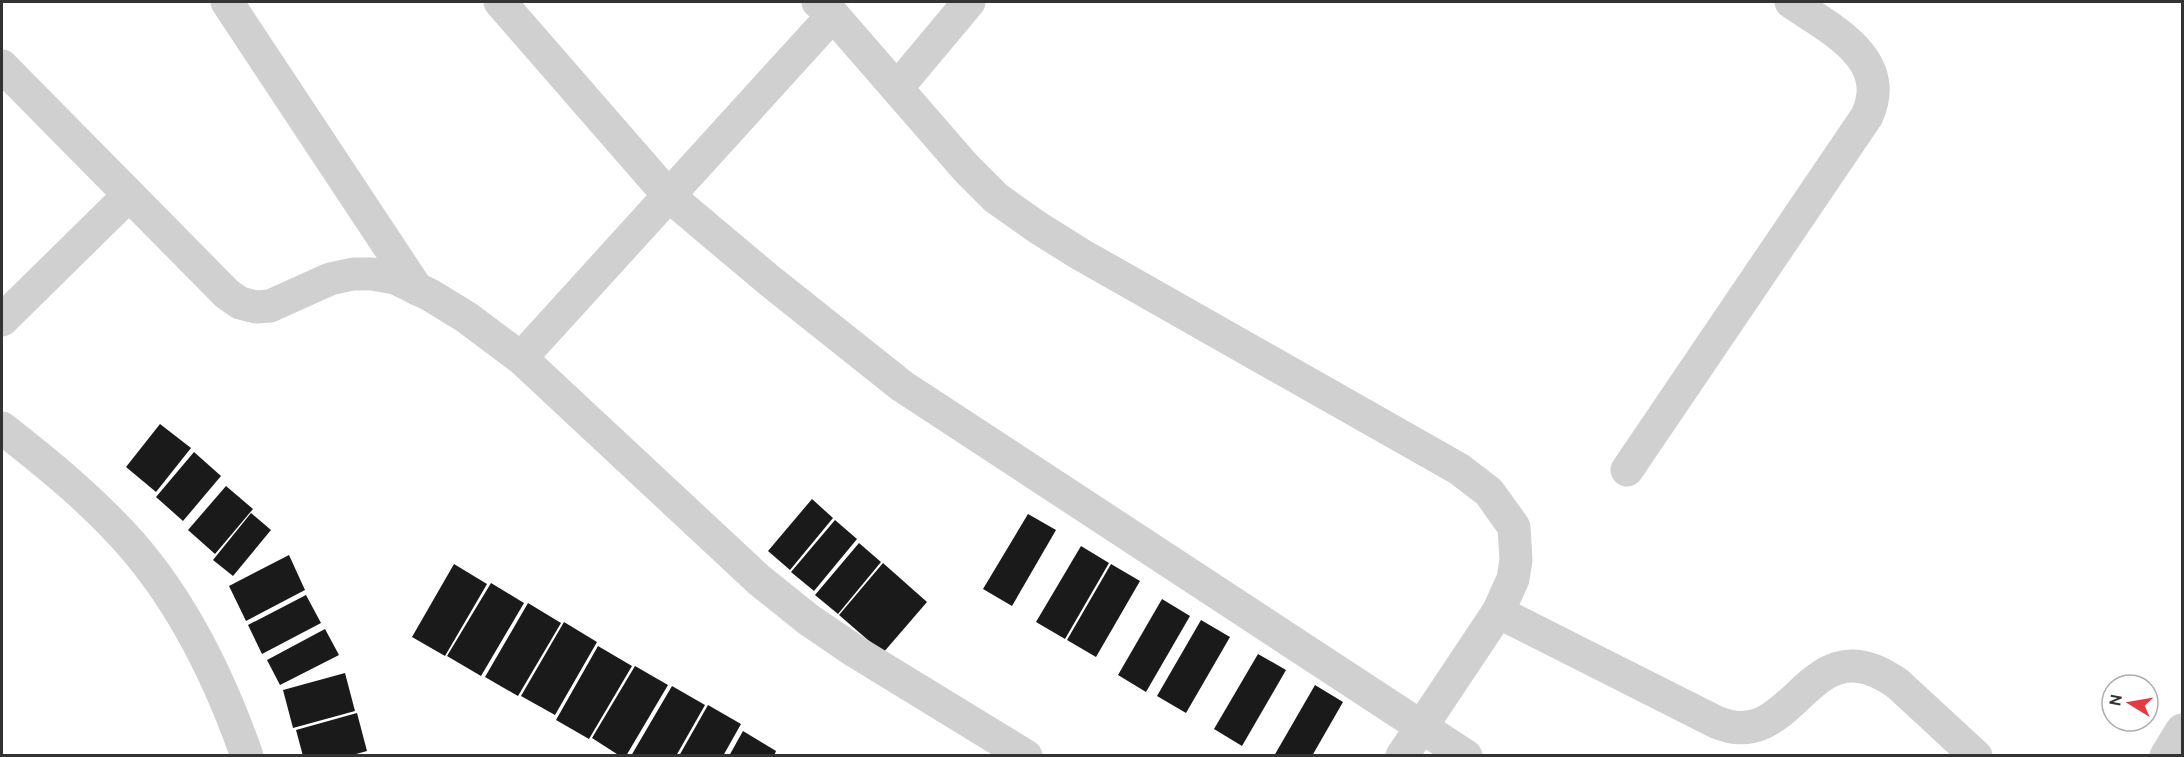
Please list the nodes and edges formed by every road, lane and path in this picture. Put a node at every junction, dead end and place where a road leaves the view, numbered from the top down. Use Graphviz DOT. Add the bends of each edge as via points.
graph roads {
  1 [pos="227,2"];
  2 [pos="500,2"];
  3 [pos="969,2"];
  4 [pos="1791,2"];
  5 [pos="825,8"];
  6 [pos="2,66"];
  7 [pos="897,88"];
  8 [pos="129,195"];
  9 [pos="669,196"];
  10 [pos="417,289"];
  11 [pos="2,320"];
  12 [pos="521,358"];
  13 [pos="2,428"];
  14 [pos="1627,470"];
  15 [pos="1498,612"];
  16 [pos="1422,726"];
  17 [pos="2182,730"];
  18 [pos="246,756"];
  19 [pos="1026,756"];
  20 [pos="1402,756"];
  21 [pos="1467,756"];
  22 [pos="1976,756"];
  23 [pos="2166,756"];
  1 -- 10 [label="street"];
  2 -- 9 [label="street"];
  3 -- 7 [label="street"];
  4 -- 14 [label="street" via="1861,53 1870,70 1873,104"];
  5 -- 7 [label="street"];
  5 -- 9 [label="street"];
  6 -- 8 [label="street"];
  7 -- 15 [label="street" via="989,191 1037,227 1459,469 1489,492 1514,527 1516,542 1513,579"];
  8 -- 10 [label="street" via="240,303 270,306 330,279 353,274 395,278"];
  8 -- 11 [label="street"];
  9 -- 12 [label="street"];
  9 -- 16 [label="street" via="902,386"];
  10 -- 12 [label="street" via="466,317"];
  12 -- 19 [label="street" via="759,580 809,620"];
  13 -- 18 [label="street" via="76,488 123,535 158,579 212,670"];
  15 -- 16 [label="street"];
  15 -- 22 [label="street" via="1728,728 1739,730 1750,730 1782,713 1837,668 1866,667 1898,684"];
  16 -- 20 [label="street"];
  16 -- 21 [label="street"];
  17 -- 23 [label="street"];
}
